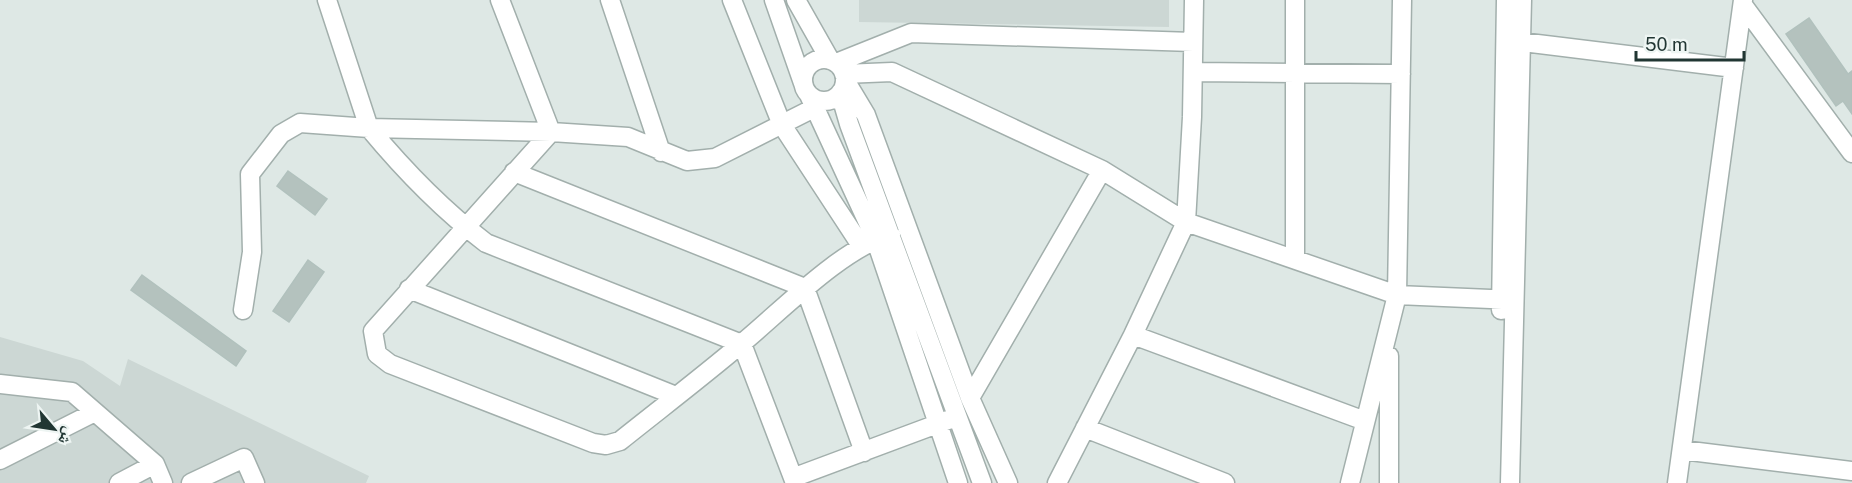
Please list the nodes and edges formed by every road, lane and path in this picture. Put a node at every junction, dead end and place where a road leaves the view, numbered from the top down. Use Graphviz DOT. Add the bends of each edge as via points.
graph roads {
  1 [pos="500,0"];
  2 [pos="609,0"];
  3 [pos="732,0"];
  4 [pos="774,0"];
  5 [pos="796,0"];
  6 [pos="1194,0"];
  7 [pos="1295,0"];
  8 [pos="1402,0"];
  9 [pos="1506,0"];
  10 [pos="1522,0"];
  11 [pos="331,1"];
  12 [pos="1743,2"];
  13 [pos="1193,42"];
  14 [pos="1522,42"];
  15 [pos="1734,68"];
  16 [pos="1193,72"];
  17 [pos="1295,73"];
  18 [pos="839,74"];
  19 [pos="1401,74"];
  20 [pos="810,95"];
  21 [pos="782,125"];
  22 [pos="369,128"];
  23 [pos="551,132"];
  24 [pos="661,152"];
  25 [pos="1852,153"];
  26 [pos="1102,170"];
  27 [pos="514,172"];
  28 [pos="1186,222"];
  29 [pos="467,229"];
  30 [pos="876,240"];
  31 [pos="1294,259"];
  32 [pos="806,288"];
  33 [pos="409,289"];
  34 [pos="1397,295"];
  35 [pos="1508,300"];
  36 [pos="243,310"];
  37 [pos="1390,326"];
  38 [pos="1133,335"];
  39 [pos="742,344"];
  40 [pos="0,384"];
  41 [pos="676,396"];
  42 [pos="970,398"];
  43 [pos="95,412"];
  44 [pos="958,416"];
  45 [pos="1365,421"];
  46 [pos="937,425"];
  47 [pos="1085,428"];
  48 [pos="1682,450"];
  49 [pos="864,452"];
  50 [pos="0,460"];
  51 [pos="155,464"];
  52 [pos="1852,471"];
  53 [pos="1824,475"];
  54 [pos="795,480"];
  55 [pos="119,483"];
  56 [pos="163,483"];
  57 [pos="191,483"];
  58 [pos="255,483"];
  59 [pos="958,483"];
  60 [pos="982,483"];
  61 [pos="1008,483"];
  62 [pos="1057,483"];
  63 [pos="1225,483"];
  64 [pos="1350,483"];
  65 [pos="1389,483"];
  66 [pos="1497,483"];
  67 [pos="1510,483"];
  68 [pos="1677,483"];
  1 -- 23 [label="street"];
  2 -- 24 [label="street"];
  3 -- 21 [label="street"];
  4 -- 20 [label="street"];
  5 -- 18 [label="street"];
  6 -- 13 [label="street"];
  7 -- 17 [label="street"];
  8 -- 19 [label="street"];
  9 -- 35 [label="street"];
  10 -- 14 [label="street"];
  11 -- 22 [label="street"];
  12 -- 15 [label="street"];
  12 -- 25 [label="street"];
  13 -- 16 [label="street"];
  13 -- 18 [label="street" via="911,33"];
  14 -- 15 [label="street"];
  14 -- 35 [label="street"];
  15 -- 48 [label="street"];
  16 -- 17 [label="street"];
  16 -- 28 [label="street"];
  17 -- 19 [label="street"];
  17 -- 31 [label="street"];
  18 -- 20 [label="street" via="829,101"];
  18 -- 20 [label="street" via="823,59 810,64 806,70"];
  18 -- 26 [label="street" via="892,72"];
  18 -- 30 [label="street"];
  18 -- 42 [label="street" via="866,115"];
  19 -- 34 [label="street"];
  20 -- 21 [label="street"];
  20 -- 30 [label="street"];
  21 -- 24 [label="street" via="715,158 687,161"];
  21 -- 30 [label="street"];
  22 -- 23 [label="street"];
  22 -- 29 [label="street"];
  22 -- 36 [label="street" via="300,123 280,134 250,174 252,252"];
  23 -- 24 [label="street" via="628,137"];
  23 -- 27 [label="street"];
  26 -- 28 [label="street"];
  26 -- 42 [label="street"];
  27 -- 29 [label="street"];
  27 -- 32 [label="street"];
  28 -- 31 [label="street"];
  28 -- 38 [label="street"];
  29 -- 33 [label="street"];
  29 -- 39 [label="street" via="486,243"];
  30 -- 32 [label="street"];
  30 -- 44 [label="street"];
  30 -- 46 [label="street"];
  31 -- 34 [label="street"];
  32 -- 39 [label="street"];
  32 -- 49 [label="street"];
  33 -- 41 [label="street"];
  33 -- 41 [label="street" via="373,331 377,354 390,364 606,445 620,441"];
  34 -- 35 [label="street"];
  34 -- 37 [label="street"];
  35 -- 66 [label="street"];
  35 -- 67 [label="street"];
  37 -- 45 [label="street"];
  37 -- 65 [label="street"];
  38 -- 45 [label="street"];
  38 -- 47 [label="street"];
  39 -- 41 [label="street"];
  39 -- 54 [label="street"];
  40 -- 43 [label="street" via="72,392"];
  42 -- 61 [label="street"];
  43 -- 50 [label="street"];
  43 -- 51 [label="street"];
  44 -- 46 [label="street"];
  44 -- 60 [label="street"];
  45 -- 64 [label="street"];
  46 -- 49 [label="street"];
  46 -- 59 [label="street"];
  47 -- 62 [label="street"];
  47 -- 63 [label="street"];
  48 -- 53 [label="street"];
  48 -- 68 [label="street"];
  49 -- 54 [label="street"];
  51 -- 55 [label="street"];
  51 -- 56 [label="street"];
  52 -- 53 [label="street"];
  57 -- 58 [label="street" via="244,458"];
}
